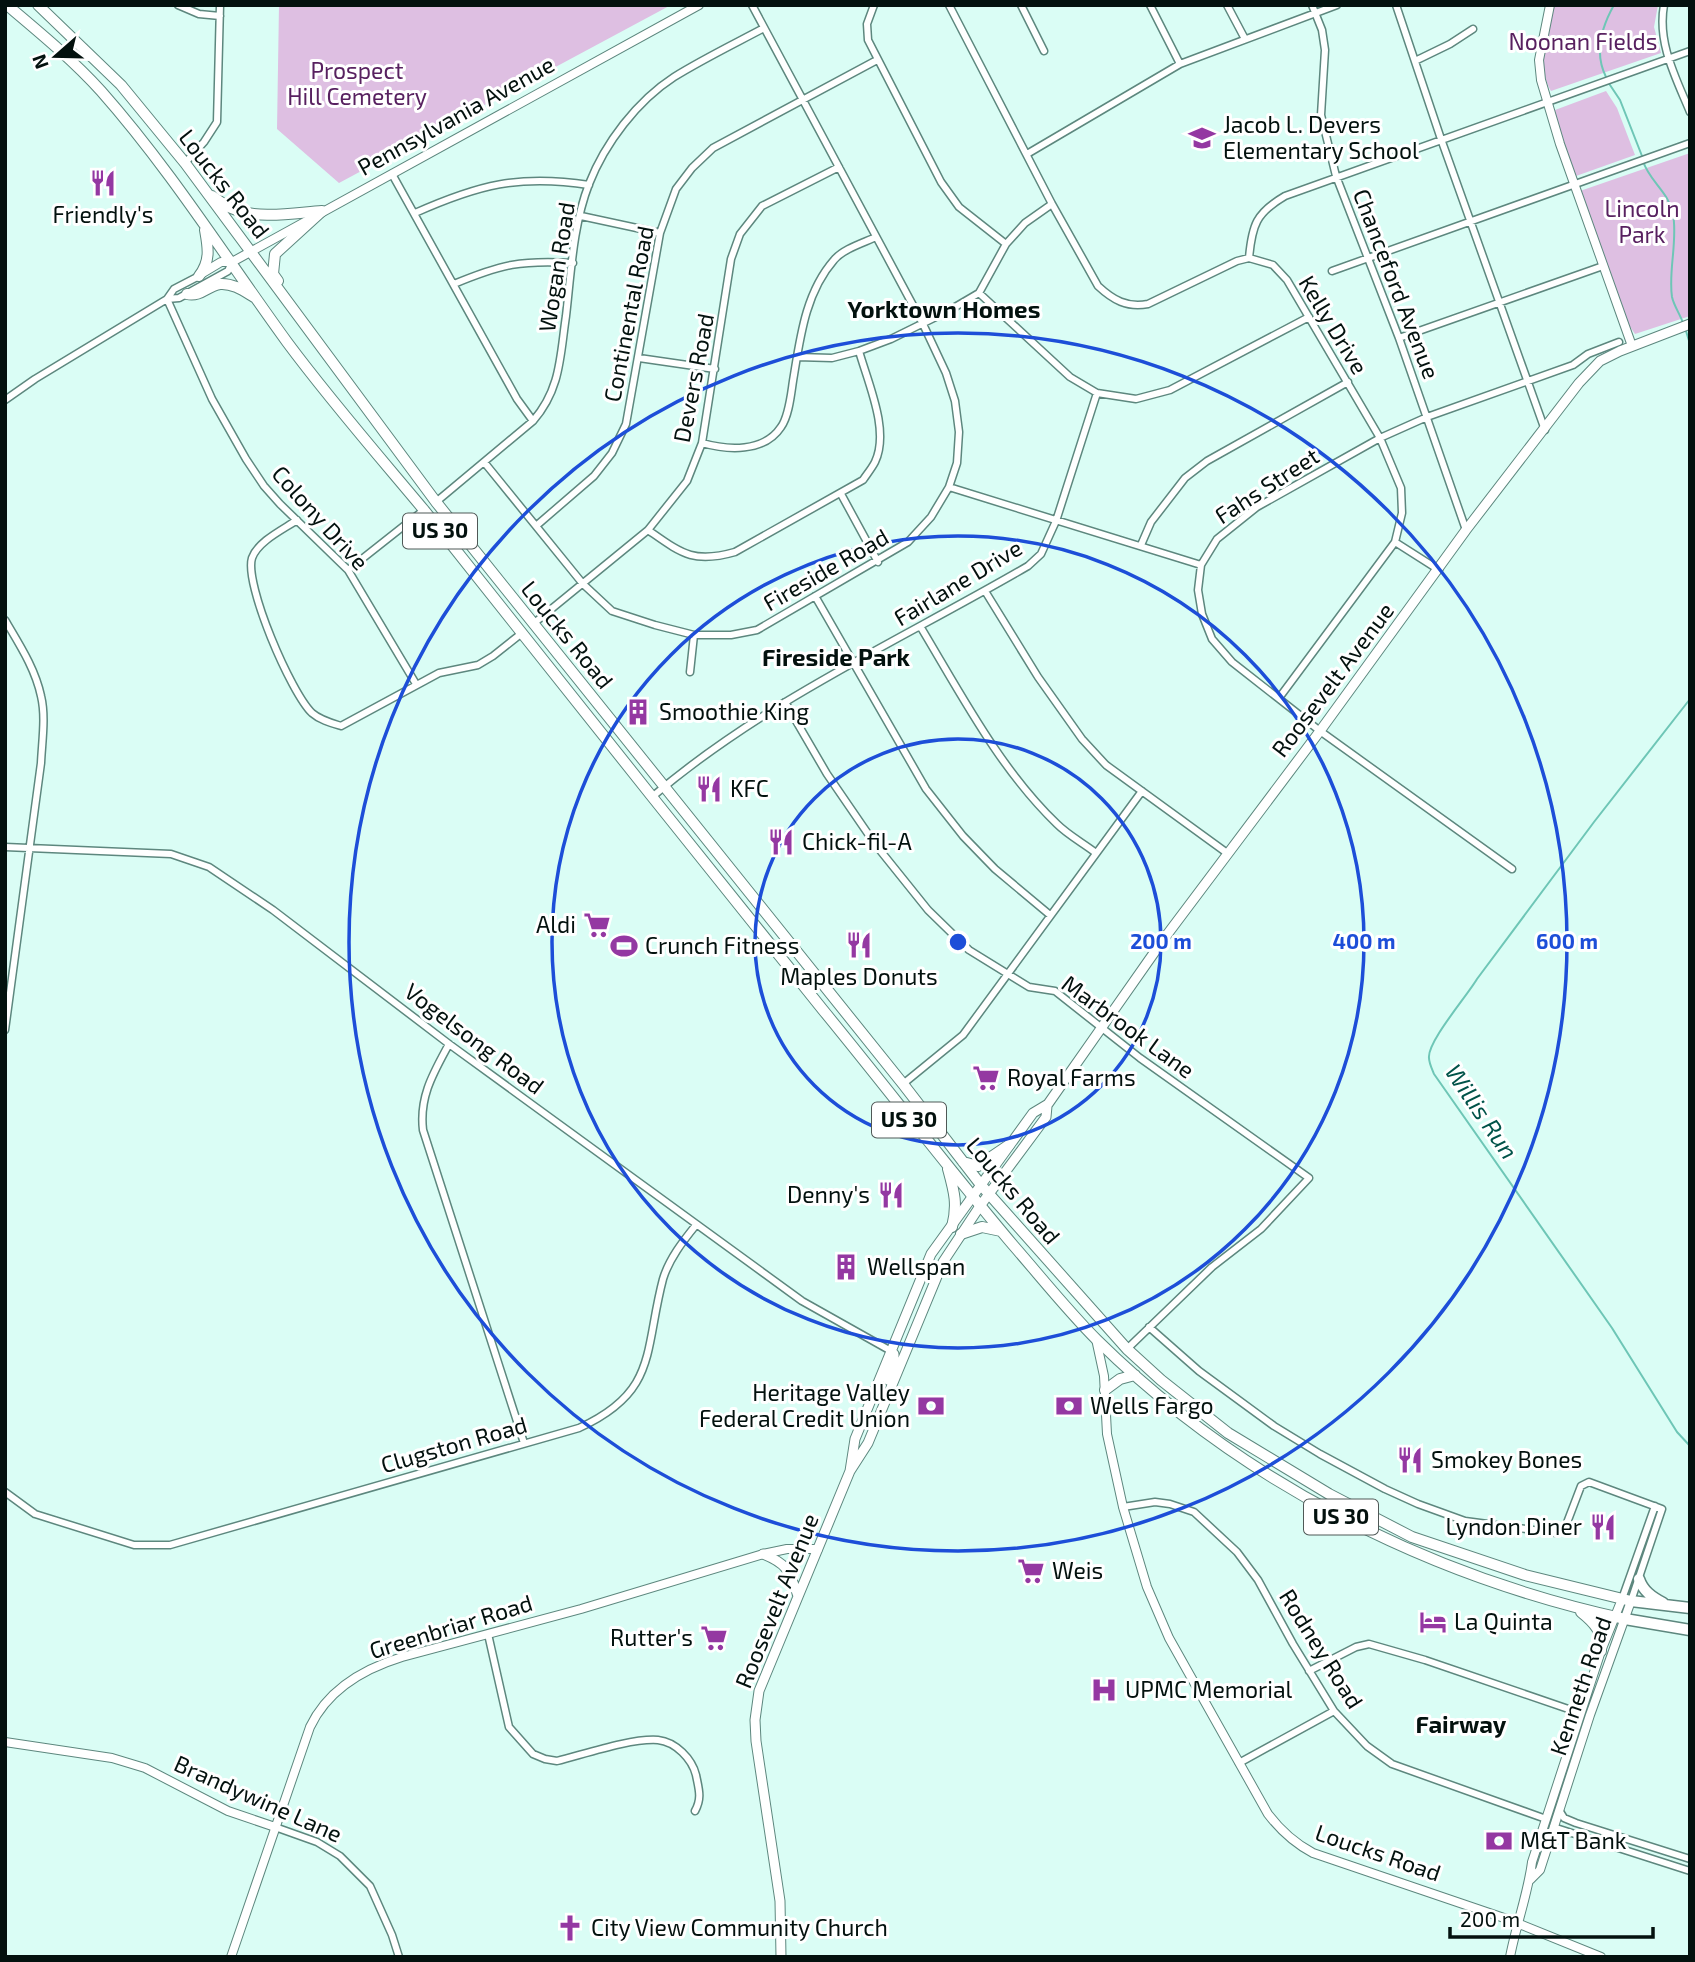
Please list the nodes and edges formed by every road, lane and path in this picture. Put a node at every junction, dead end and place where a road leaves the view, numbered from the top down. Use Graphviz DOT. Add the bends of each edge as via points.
graph roads {
  1 [pos="7,5"];
  2 [pos="38,5"];
  3 [pos="178,5"];
  4 [pos="220,5"];
  5 [pos="699,5"];
  6 [pos="752,5"];
  7 [pos="874,5"];
  8 [pos="949,5"];
  9 [pos="1021,5"];
  10 [pos="1150,5"];
  11 [pos="1227,5"];
  12 [pos="1312,5"];
  13 [pos="1337,5"];
  14 [pos="1396,5"];
  15 [pos="1550,5"];
  16 [pos="1664,5"];
  17 [pos="1315,13"];
  18 [pos="220,16"];
  19 [pos="764,28"];
  20 [pos="1473,29"];
  21 [pos="1244,39"];
  22 [pos="1044,51"];
  23 [pos="1690,51"];
  24 [pos="1669,58"];
  25 [pos="877,60"];
  26 [pos="1415,61"];
  27 [pos="1180,64"];
  28 [pos="802,99"];
  29 [pos="1547,103"];
  30 [pos="1690,112"];
  31 [pos="1441,139"];
  32 [pos="1690,143"];
  33 [pos="1027,154"];
  34 [pos="185,163"];
  35 [pos="839,167"];
  36 [pos="392,173"];
  37 [pos="1336,176"];
  38 [pos="1574,184"];
  39 [pos="589,185"];
  40 [pos="207,194"];
  41 [pos="1052,204"];
  42 [pos="323,211"];
  43 [pos="415,213"];
  44 [pos="581,216"];
  45 [pos="1472,221"];
  46 [pos="205,226"];
  47 [pos="660,233"];
  48 [pos="876,237"];
  49 [pos="1006,244"];
  50 [pos="251,251"];
  51 [pos="1367,257"];
  52 [pos="1249,258"];
  53 [pos="232,262"];
  54 [pos="573,263"];
  55 [pos="1603,266"];
  56 [pos="1332,271"];
  57 [pos="199,276"];
  58 [pos="454,284"];
  59 [pos="979,293"];
  60 [pos="187,294"];
  61 [pos="167,299"];
  62 [pos="257,299"];
  63 [pos="1501,302"];
  64 [pos="293,310"];
  65 [pos="1309,317"];
  66 [pos="923,324"];
  67 [pos="1685,326"];
  68 [pos="1399,338"];
  69 [pos="1619,342"];
  70 [pos="1632,346"];
  71 [pos="859,351"];
  72 [pos="797,357"];
  73 [pos="639,358"];
  74 [pos="715,369"];
  75 [pos="1348,382"];
  76 [pos="1528,382"];
  77 [pos="1097,393"];
  78 [pos="5,400"];
  79 [pos="1427,417"];
  80 [pos="533,421"];
  81 [pos="1545,430"];
  82 [pos="1380,438"];
  83 [pos="702,443"];
  84 [pos="484,462"];
  85 [pos="949,487"];
  86 [pos="841,494"];
  87 [pos="436,502"];
  88 [pos="424,510"];
  89 [pos="298,520"];
  90 [pos="1056,521"];
  91 [pos="536,526"];
  92 [pos="648,530"];
  93 [pos="1466,530"];
  94 [pos="1395,542"];
  95 [pos="1141,545"];
  96 [pos="878,562"];
  97 [pos="1201,565"];
  98 [pos="348,570"];
  99 [pos="1439,570"];
  100 [pos="583,584"];
  101 [pos="985,591"];
  102 [pos="816,596"];
  103 [pos="5,620"];
  104 [pos="533,624"];
  105 [pos="920,626"];
  106 [pos="522,633"];
  107 [pos="694,635"];
  108 [pos="853,664"];
  109 [pos="690,673"];
  110 [pos="415,684"];
  111 [pos="1279,698"];
  112 [pos="785,702"];
  113 [pos="1320,731"];
  114 [pos="665,786"];
  115 [pos="1142,791"];
  116 [pos="652,797"];
  117 [pos="5,847"];
  118 [pos="29,847"];
  119 [pos="1096,853"];
  120 [pos="1227,853"];
  121 [pos="1511,869"];
  122 [pos="1050,915"];
  123 [pos="1007,974"];
  124 [pos="1102,1028"];
  125 [pos="5,1030"];
  126 [pos="449,1044"];
  127 [pos="903,1084"];
  128 [pos="1047,1106"];
  129 [pos="1009,1145"];
  130 [pos="962,1162"];
  131 [pos="947,1165"];
  132 [pos="981,1185"];
  133 [pos="989,1195"];
  134 [pos="972,1196"];
  135 [pos="980,1206"];
  136 [pos="696,1225"];
  137 [pos="952,1227"];
  138 [pos="1001,1231"];
  139 [pos="961,1234"];
  140 [pos="1149,1327"];
  141 [pos="1096,1339"];
  142 [pos="1127,1349"];
  143 [pos="891,1351"];
  144 [pos="1135,1375"];
  145 [pos="1105,1390"];
  146 [pos="873,1431"];
  147 [pos="524,1443"];
  148 [pos="850,1471"];
  149 [pos="5,1492"];
  150 [pos="1655,1506"];
  151 [pos="1123,1507"];
  152 [pos="818,1549"];
  153 [pos="762,1554"];
  154 [pos="1639,1579"];
  155 [pos="798,1596"];
  156 [pos="1626,1600"];
  157 [pos="1666,1605"];
  158 [pos="1690,1608"];
  159 [pos="1578,1609"];
  160 [pos="1620,1618"];
  161 [pos="1690,1630"];
  162 [pos="488,1634"];
  163 [pos="1601,1651"];
  164 [pos="1309,1671"];
  165 [pos="1334,1711"];
  166 [pos="1580,1713"];
  167 [pos="5,1741"];
  168 [pos="1239,1763"];
  169 [pos="1551,1804"];
  170 [pos="1559,1810"];
  171 [pos="695,1811"];
  172 [pos="1546,1819"];
  173 [pos="275,1827"];
  174 [pos="1553,1827"];
  175 [pos="1690,1859"];
  176 [pos="1690,1871"];
  177 [pos="1530,1881"];
  178 [pos="1517,1922"];
  179 [pos="231,1957"];
  180 [pos="399,1957"];
  181 [pos="781,1957"];
  182 [pos="1510,1957"];
  183 [pos="1601,1957"];
  1 -- 46 [label="highway, Loucks Road / US 30" via="100,90"];
  2 -- 34 [label="highway, Loucks Road / US 30" via="121,85"];
  3 -- 18 [label="street"];
  4 -- 18 [label="street"];
  5 -- 36 [label="street, Pennsylvania Avenue"];
  6 -- 19 [label="street, Fireside Road"];
  7 -- 25 [label="street" via="867,24"];
  8 -- 33 [label="street"];
  9 -- 22 [label="street"];
  10 -- 27 [label="street"];
  11 -- 21 [label="street"];
  12 -- 17 [label="street, Chanceford Avenue"];
  13 -- 17 [label="street"];
  14 -- 26 [label="street"];
  15 -- 29 [label="street" via="1539,60"];
  16 -- 24 [label="street" via="1662,33"];
  17 -- 21 [label="street"];
  17 -- 37 [label="street, Chanceford Avenue" via="1325,50 1321,115"];
  18 -- 34 [label="street" via="218,122"];
  19 -- 28 [label="street, Fireside Road"];
  19 -- 39 [label="street, Wogan Road" via="673,78 634,111"];
  20 -- 26 [label="street"];
  21 -- 27 [label="street"];
  23 -- 24 [label="street"];
  24 -- 29 [label="street"];
  24 -- 30 [label="street"];
  25 -- 28 [label="street, Continental Road"];
  25 -- 49 [label="street" via="958,207"];
  26 -- 31 [label="street"];
  27 -- 33 [label="street"];
  28 -- 35 [label="street, Fireside Road"];
  28 -- 47 [label="street, Continental Road" via="706,155 676,189"];
  29 -- 31 [label="street"];
  29 -- 38 [label="street"];
  31 -- 37 [label="street"];
  31 -- 45 [label="street"];
  32 -- 38 [label="street"];
  33 -- 41 [label="street"];
  34 -- 40 [label="highway, Loucks Road / US 30"];
  35 -- 48 [label="street, Fireside Road"];
  35 -- 74 [label="street, Devers Road" via="762,205 740,233 731,260"];
  36 -- 42 [label="street, Pennsylvania Avenue"];
  36 -- 43 [label="street"];
  37 -- 51 [label="street, Chanceford Avenue"];
  37 -- 52 [label="street" via="1285,196 1262,211 1251,235"];
  38 -- 45 [label="street"];
  38 -- 55 [label="street"];
  39 -- 43 [label="street" via="540,179 509,182 455,195"];
  39 -- 44 [label="street, Wogan Road"];
  40 -- 42 [label="highway" via="250,213"];
  40 -- 50 [label="highway, Loucks Road / US 30"];
  41 -- 49 [label="street"];
  41 -- 52 [label="street" via="1098,286 1131,306 1148,304"];
  42 -- 50 [label="street, Pennsylvania Avenue"];
  42 -- 64 [label="highway" via="273,258 273,274"];
  43 -- 58 [label="street"];
  44 -- 47 [label="street"];
  44 -- 54 [label="street, Wogan Road"];
  45 -- 51 [label="street"];
  45 -- 63 [label="street"];
  46 -- 53 [label="highway, Loucks Road / US 30"];
  46 -- 57 [label="highway" via="208,256"];
  47 -- 73 [label="street, Continental Road"];
  48 -- 66 [label="street, Fireside Road"];
  48 -- 72 [label="street" via="836,257 823,275 801,332"];
  49 -- 59 [label="street"];
  50 -- 53 [label="street, Pennsylvania Avenue"];
  50 -- 64 [label="highway, Loucks Road / US 30"];
  51 -- 56 [label="street"];
  51 -- 68 [label="street, Chanceford Avenue"];
  52 -- 65 [label="street, Kelly Drive" via="1273,265"];
  53 -- 57 [label="street, Pennsylvania Avenue" via="221,262"];
  53 -- 60 [label="street, Pennsylvania Avenue" via="228,271"];
  53 -- 62 [label="highway, Loucks Road / US 30"];
  54 -- 58 [label="street" via="514,263"];
  54 -- 80 [label="street, Wogan Road" via="558,370 547,406"];
  55 -- 63 [label="street"];
  55 -- 70 [label="street"];
  57 -- 61 [label="street, Pennsylvania Avenue" via="174,289"];
  58 -- 80 [label="street"];
  59 -- 66 [label="street"];
  59 -- 77 [label="street" via="1070,377"];
  60 -- 61 [label="street, Pennsylvania Avenue"];
  60 -- 62 [label="highway" via="195,296 220,284 235,286"];
  61 -- 78 [label="street, Pennsylvania Avenue"];
  61 -- 89 [label="street, Colony Drive" via="229,432 264,486"];
  62 -- 88 [label="highway, Loucks Road / US 30"];
  63 -- 68 [label="street"];
  63 -- 76 [label="street"];
  64 -- 87 [label="highway, Loucks Road / US 30"];
  65 -- 75 [label="street, Kelly Drive"];
  65 -- 77 [label="street" via="1170,390 1136,398"];
  66 -- 71 [label="street"];
  66 -- 85 [label="street, Fireside Road" via="955,401 957,463"];
  67 -- 70 [label="main road, Roosevelt Avenue"];
  68 -- 79 [label="street, Chanceford Avenue"];
  69 -- 76 [label="street, Fahs Street"];
  70 -- 81 [label="main road, Roosevelt Avenue" via="1600,361"];
  71 -- 72 [label="street" via="832,358"];
  71 -- 86 [label="street" via="881,428 880,448 863,480"];
  72 -- 83 [label="street" via="781,427 766,441 744,448"];
  73 -- 74 [label="street"];
  73 -- 91 [label="street, Continental Road" via="626,424 612,453 594,476"];
  74 -- 83 [label="street, Devers Road"];
  75 -- 82 [label="street, Kelly Drive"];
  75 -- 95 [label="street" via="1185,478 1151,522"];
  76 -- 79 [label="street, Fahs Street"];
  76 -- 81 [label="street"];
  77 -- 90 [label="street, Fairlane Drive"];
  79 -- 82 [label="street, Fahs Street"];
  79 -- 93 [label="street, Chanceford Avenue"];
  80 -- 84 [label="street, Wogan Road"];
  81 -- 93 [label="main road, Roosevelt Avenue"];
  82 -- 94 [label="street, Kelly Drive" via="1401,488 1402,513"];
  82 -- 97 [label="street, Fahs Street" via="1257,507 1217,539"];
  83 -- 92 [label="street, Devers Road" via="687,481"];
  84 -- 87 [label="street, Wogan Road"];
  84 -- 91 [label="street, Fireside Road"];
  85 -- 90 [label="street"];
  85 -- 96 [label="street, Fireside Road" via="908,542"];
  86 -- 92 [label="street" via="735,552 717,557 700,558 676,550"];
  86 -- 96 [label="street"];
  87 -- 104 [label="highway, Loucks Road / US 30"];
  88 -- 98 [label="street"];
  88 -- 106 [label="highway, Loucks Road / US 30"];
  89 -- 98 [label="street, Colony Drive"];
  89 -- 110 [label="street" via="261,545 251,566 276,649 303,701 313,714 341,726"];
  90 -- 95 [label="street"];
  90 -- 101 [label="street, Fairlane Drive" via="1041,554"];
  91 -- 100 [label="street, Fireside Road"];
  92 -- 100 [label="street, Devers Road"];
  93 -- 99 [label="main road, Roosevelt Avenue"];
  94 -- 99 [label="street"];
  94 -- 111 [label="street, Kelly Drive"];
  95 -- 97 [label="street"];
  96 -- 102 [label="street, Fireside Road"];
  97 -- 111 [label="street" via="1198,590 1212,639 1232,662"];
  98 -- 110 [label="street, Colony Drive"];
  99 -- 113 [label="main road, Roosevelt Avenue"];
  100 -- 104 [label="street, Devers Road"];
  100 -- 107 [label="street, Fireside Road" via="612,611"];
  101 -- 105 [label="street, Fairlane Drive"];
  101 -- 115 [label="street" via="1082,739 1106,765"];
  102 -- 107 [label="street, Fireside Road" via="757,630"];
  102 -- 108 [label="street"];
  103 -- 118 [label="street" via="31,665 41,697 41,763"];
  104 -- 114 [label="highway, Loucks Road / US 30"];
  105 -- 108 [label="street, Fairlane Drive"];
  105 -- 119 [label="street" via="989,741 1026,790 1058,825"];
  106 -- 110 [label="street" via="478,665 439,673"];
  106 -- 116 [label="highway, Loucks Road / US 30"];
  107 -- 109 [label="street"];
  108 -- 112 [label="street, Fairlane Drive"];
  108 -- 122 [label="street" via="926,789 995,869"];
  111 -- 113 [label="street"];
  112 -- 114 [label="street, Fairlane Drive"];
  112 -- 123 [label="street, Marbrook Lane" via="875,845 928,910 969,950"];
  113 -- 120 [label="main road, Roosevelt Avenue"];
  113 -- 121 [label="street"];
  114 -- 116 [label="street, Fairlane Drive"];
  114 -- 127 [label="highway, Loucks Road / US 30"];
  115 -- 119 [label="street"];
  115 -- 120 [label="street"];
  116 -- 131 [label="highway, Loucks Road / US 30"];
  117 -- 118 [label="street, Vogelsong Road"];
  118 -- 125 [label="street"];
  118 -- 126 [label="street, Vogelsong Road" via="171,854 209,867 284,917"];
  119 -- 122 [label="street"];
  120 -- 124 [label="main road, Roosevelt Avenue"];
  122 -- 123 [label="street"];
  123 -- 124 [label="street, Marbrook Lane" via="1029,987 1055,991"];
  123 -- 127 [label="street" via="963,1035"];
  124 -- 128 [label="main road, Roosevelt Avenue"];
  124 -- 140 [label="street, Marbrook Lane" via="1308,1178 1261,1229 1212,1267"];
  126 -- 136 [label="street, Vogelsong Road"];
  126 -- 147 [label="street" via="422,1102 423,1130"];
  127 -- 130 [label="highway, Loucks Road / US 30"];
  128 -- 129 [label="main road, Roosevelt Avenue" via="1033,1113"];
  128 -- 133 [label="main road, Roosevelt Avenue" via="1046,1118"];
  129 -- 130 [label="highway" via="978,1166"];
  129 -- 132 [label="main road, Roosevelt Avenue"];
  130 -- 132 [label="highway, Loucks Road / US 30"];
  131 -- 134 [label="highway, Loucks Road / US 30"];
  131 -- 137 [label="highway" via="956,1210"];
  132 -- 133 [label="highway, Loucks Road / US 30"];
  132 -- 134 [label="main road, Roosevelt Avenue"];
  133 -- 135 [label="main road, Roosevelt Avenue"];
  133 -- 142 [label="highway, Loucks Road / US 30"];
  134 -- 135 [label="highway, Loucks Road / US 30"];
  134 -- 137 [label="main road, Roosevelt Avenue"];
  135 -- 138 [label="highway, Loucks Road / US 30"];
  135 -- 139 [label="main road, Roosevelt Avenue"];
  136 -- 143 [label="street, Vogelsong Road" via="802,1301"];
  136 -- 147 [label="street, Clugston Road" via="663,1278 651,1346 626,1399 579,1429"];
  137 -- 143 [label="main road, Roosevelt Avenue" via="931,1254"];
  138 -- 139 [label="highway" via="980,1227"];
  138 -- 141 [label="highway, Loucks Road / US 30"];
  139 -- 146 [label="main road, Roosevelt Avenue" via="938,1273"];
  140 -- 142 [label="street"];
  140 -- 150 [label="street" via="1247,1408 1320,1454 1418,1504 1465,1521 1551,1533 1565,1528 1578,1491 1589,1482"];
  141 -- 144 [label="highway, US 30 / US 30"];
  141 -- 145 [label="street, Loucks Road"];
  142 -- 156 [label="highway, US 30 / US 30" via="1228,1433 1329,1494 1412,1536 1525,1575"];
  143 -- 146 [label="main road" via="894,1363 873,1416"];
  143 -- 148 [label="main road, Roosevelt Avenue" via="855,1439"];
  144 -- 145 [label="highway"];
  144 -- 159 [label="highway, US 30 / US 30" via="1190,1422 1256,1468 1339,1516 1483,1580"];
  145 -- 151 [label="street, Loucks Road" via="1107,1434"];
  146 -- 148 [label="main road, Roosevelt Avenue"];
  147 -- 149 [label="street, Clugston Road" via="170,1545 134,1545 35,1514"];
  148 -- 152 [label="main road, Roosevelt Avenue"];
  150 -- 154 [label="street, Kenneth Road" via="1662,1509"];
  150 -- 156 [label="street, Kenneth Road"];
  151 -- 164 [label="street, Rodney Road" via="1155,1502 1194,1512 1237,1552 1258,1580"];
  151 -- 168 [label="street, Loucks Road" via="1159,1616"];
  152 -- 153 [label="street, Greenbriar Road"];
  152 -- 155 [label="main road, Roosevelt Avenue"];
  153 -- 155 [label="main road" via="787,1568"];
  153 -- 162 [label="street, Greenbriar Road"];
  154 -- 156 [label="street, Kenneth Road"];
  154 -- 157 [label="highway" via="1649,1595"];
  155 -- 181 [label="main road, Roosevelt Avenue" via="763,1679 755,1720 780,1901"];
  156 -- 157 [label="highway, US 30 / US 30"];
  156 -- 160 [label="street, Kenneth Road"];
  157 -- 158 [label="highway, US 30 / US 30"];
  159 -- 160 [label="highway, US 30 / US 30"];
  159 -- 163 [label="highway" via="1598,1628"];
  160 -- 161 [label="highway, US 30 / US 30"];
  160 -- 163 [label="street, Kenneth Road"];
  160 -- 170 [label="street, Kenneth Road"];
  162 -- 171 [label="street" via="509,1727 533,1754 557,1760 643,1740 662,1740 693,1765 701,1799"];
  162 -- 173 [label="street, Greenbriar Road" via="384,1663 331,1696 310,1727"];
  163 -- 166 [label="street, Kenneth Road"];
  164 -- 165 [label="street, Rodney Road"];
  164 -- 166 [label="street" via="1369,1644"];
  165 -- 168 [label="street"];
  165 -- 172 [label="street, Rodney Road" via="1367,1746 1392,1764"];
  166 -- 169 [label="street, Kenneth Road"];
  167 -- 173 [label="street, Brandywine Lane" via="113,1758 145,1768 228,1811"];
  168 -- 178 [label="street, Loucks Road" via="1268,1814 1298,1845"];
  169 -- 172 [label="street, Kenneth Road"];
  169 -- 174 [label="street"];
  170 -- 174 [label="street, Kenneth Road"];
  170 -- 175 [label="street" via="1576,1823"];
  172 -- 177 [label="street, Kenneth Road"];
  173 -- 179 [label="street, Greenbriar Road"];
  173 -- 180 [label="street, Brandywine Lane" via="340,1856 370,1886"];
  174 -- 176 [label="street"];
  174 -- 177 [label="street, Kenneth Road" via="1540,1870"];
  177 -- 178 [label="street, Kenneth Road"];
  178 -- 182 [label="street, Kenneth Road"];
  178 -- 183 [label="street, Loucks Road"];
}
